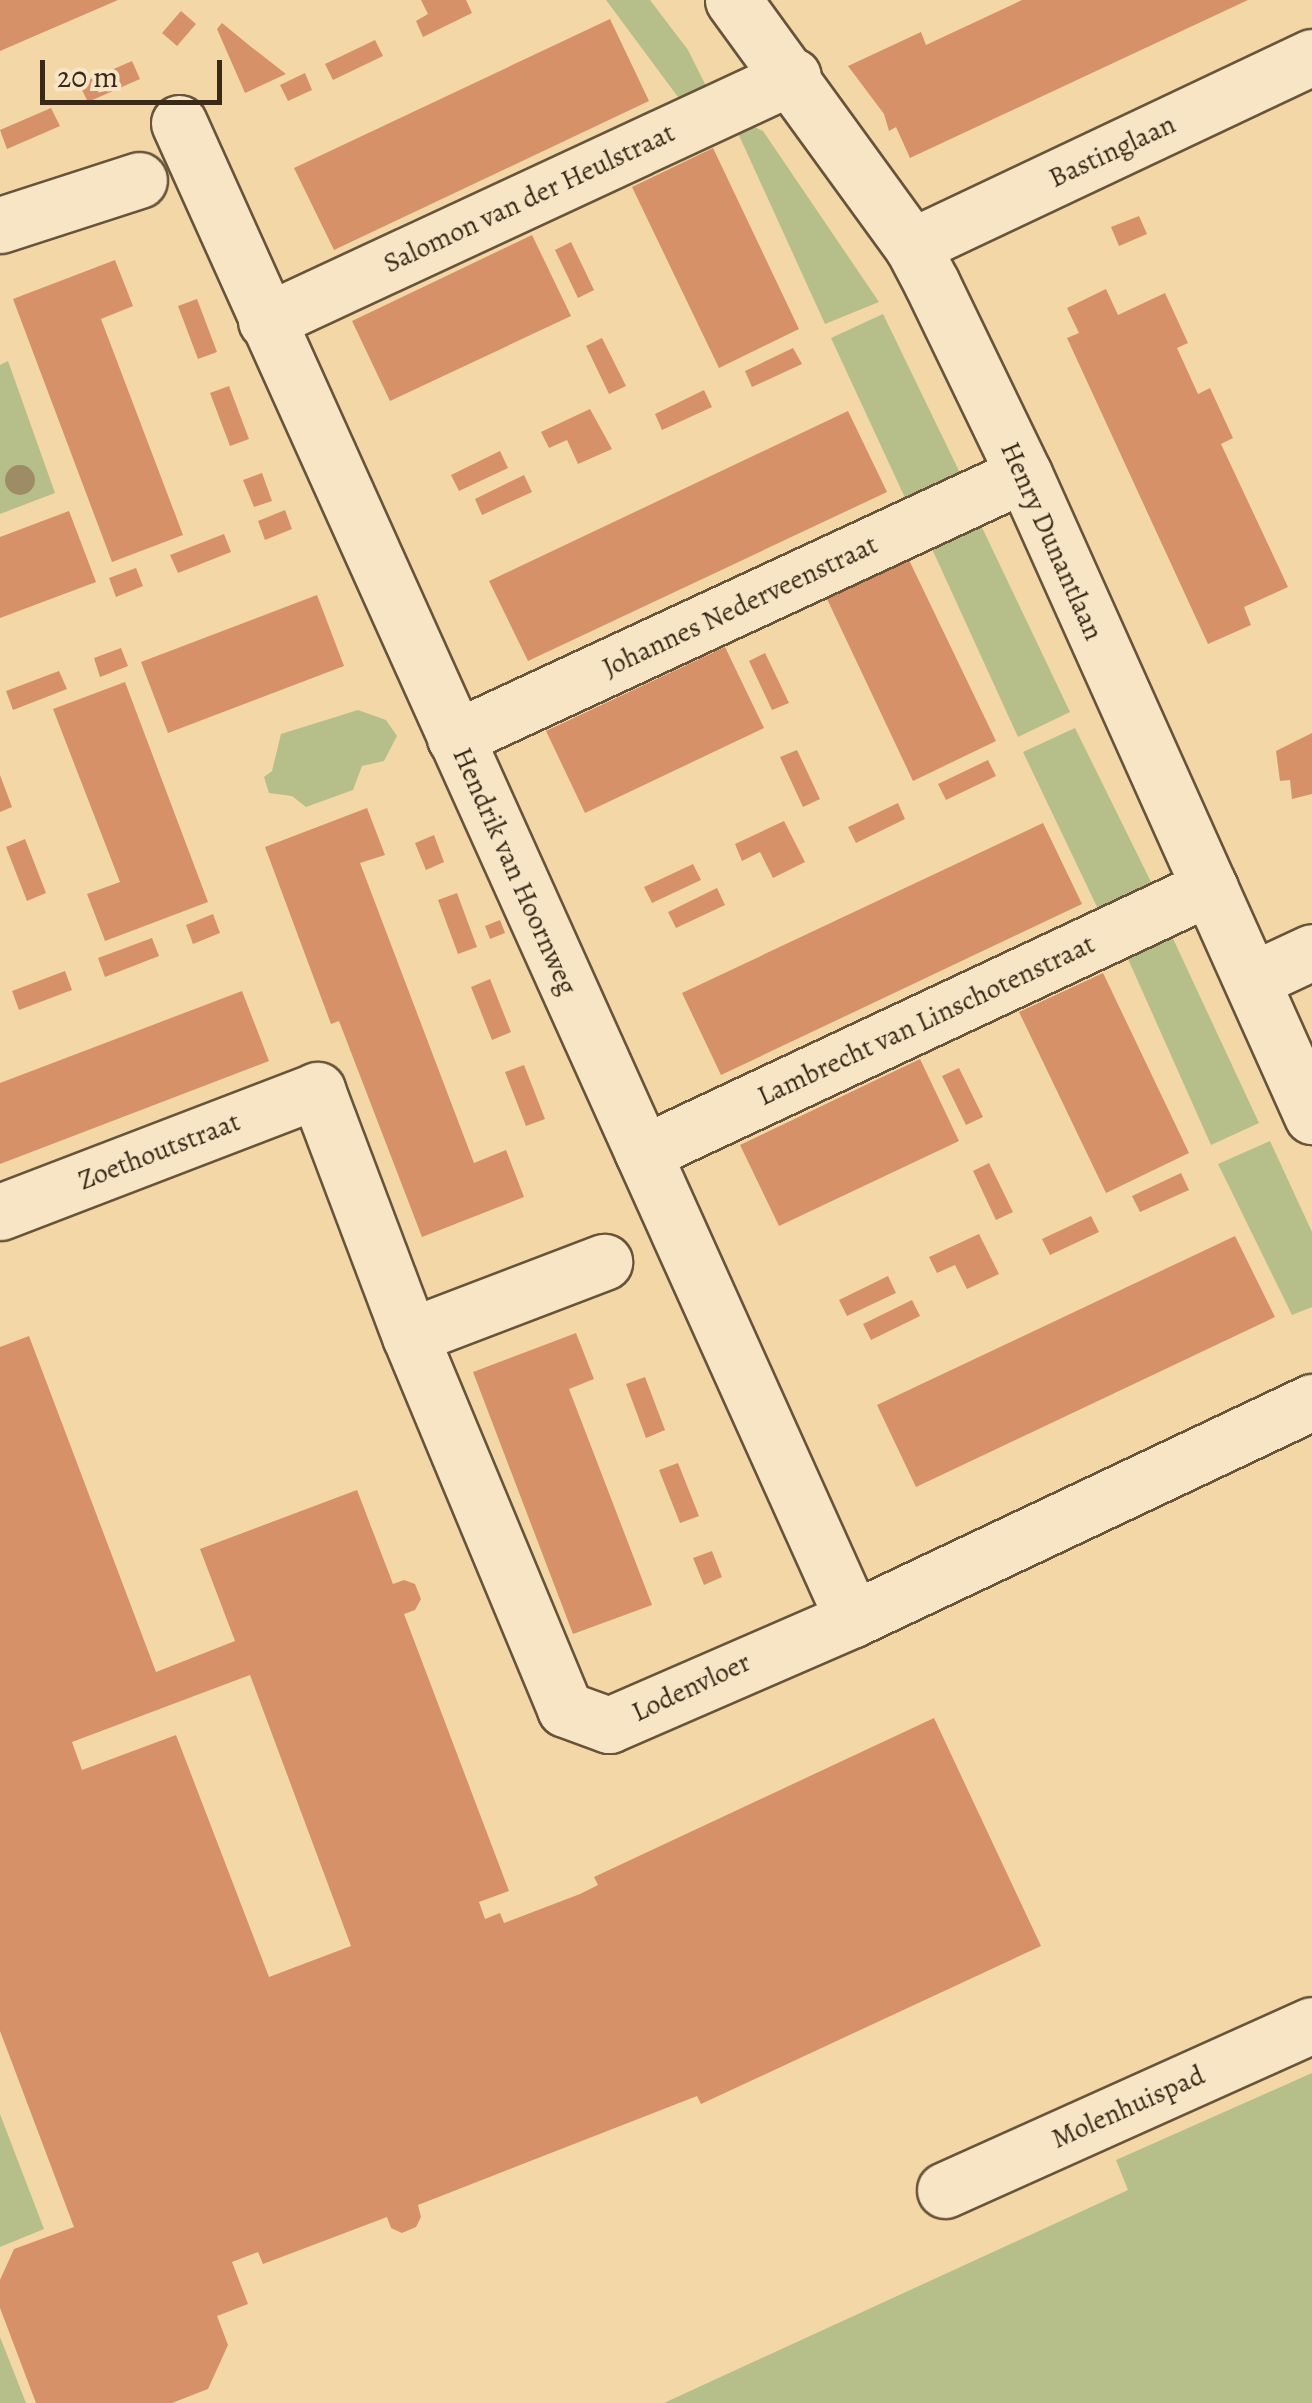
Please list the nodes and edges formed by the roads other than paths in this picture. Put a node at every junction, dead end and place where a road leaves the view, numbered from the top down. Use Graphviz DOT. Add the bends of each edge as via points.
graph roads {
  1 [pos="733,0"];
  2 [pos="1312,57"];
  3 [pos="792,76"];
  4 [pos="179,123"];
  5 [pos="139,180"];
  6 [pos="0,225"];
  7 [pos="912,246"];
  8 [pos="266,321"];
  9 [pos="1024,474"];
  10 [pos="455,738"];
  11 [pos="1210,887"];
  12 [pos="1312,952"];
  13 [pos="1252,980"];
  14 [pos="318,1090"];
  15 [pos="1312,1116"];
  16 [pos="643,1153"];
  17 [pos="0,1212"];
  18 [pos="604,1262"];
  19 [pos="410,1336"];
  20 [pos="1312,1402"];
  21 [pos="853,1618"];
  22 [pos="1312,2025"];
  23 [pos="945,2190"];
  1 -- 3 [label="street, Henry Dunantlaan"];
  2 -- 7 [label="street, Bastinglaan"];
  3 -- 7 [label="street, Henry Dunantlaan"];
  3 -- 8 [label="street, Salomon van der Heulstraat"];
  4 -- 8 [label="street, Hendrik van Hoornweg"];
  5 -- 6 [label="street"];
  7 -- 9 [label="street, Henry Dunantlaan"];
  8 -- 10 [label="street, Hendrik van Hoornweg"];
  9 -- 10 [label="street, Johannes Nederveenstraat"];
  9 -- 11 [label="street, Henry Dunantlaan"];
  10 -- 16 [label="street, Hendrik van Hoornweg"];
  11 -- 13 [label="street, Henry Dunantlaan"];
  11 -- 16 [label="street, Lambrecht van Linschotenstraat"];
  12 -- 13 [label="street"];
  13 -- 15 [label="street, Henry Dunantlaan"];
  14 -- 17 [label="street, Zoethoutstraat"];
  14 -- 19 [label="street, Lodenvloer"];
  16 -- 21 [label="street, Hendrik van Hoornweg"];
  18 -- 19 [label="street"];
  19 -- 21 [label="street, Lodenvloer" via="565,1709 609,1724"];
  20 -- 21 [label="street, Lodenvloer"];
  22 -- 23 [label="street, Molenhuispad"];
}
